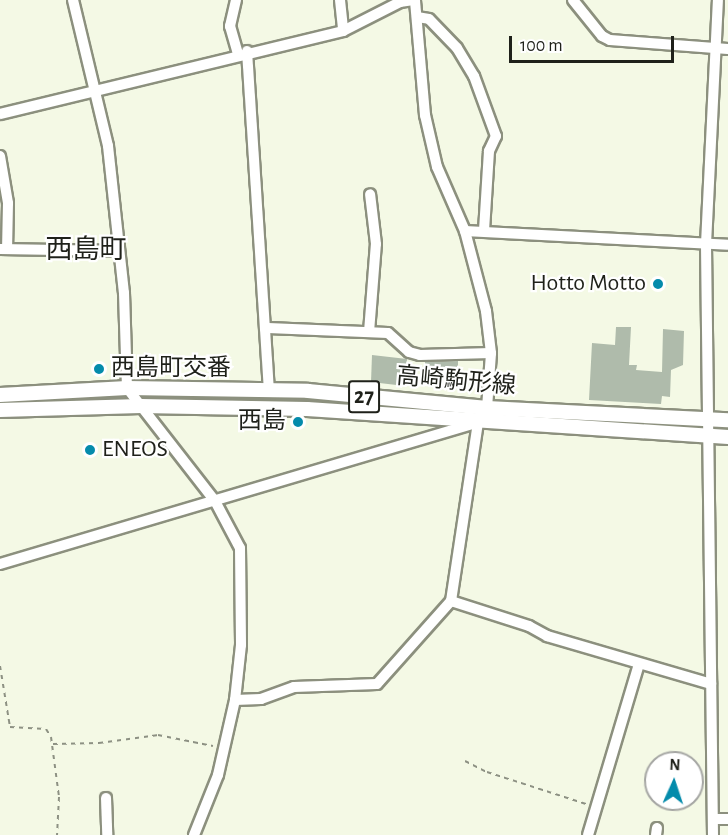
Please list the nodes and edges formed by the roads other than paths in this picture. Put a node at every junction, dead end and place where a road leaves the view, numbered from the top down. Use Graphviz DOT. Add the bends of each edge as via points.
graph roads {
  1 [pos="73,0"];
  2 [pos="236,0"];
  3 [pos="340,0"];
  4 [pos="415,0"];
  5 [pos="573,0"];
  6 [pos="718,0"];
  7 [pos="417,17"];
  8 [pos="343,31"];
  9 [pos="714,47"];
  10 [pos="728,49"];
  11 [pos="243,53"];
  12 [pos="96,89"];
  13 [pos="0,114"];
  14 [pos="0,156"];
  15 [pos="370,194"];
  16 [pos="465,231"];
  17 [pos="484,231"];
  18 [pos="706,244"];
  19 [pos="728,245"];
  20 [pos="4,249"];
  21 [pos="117,251"];
  22 [pos="268,328"];
  23 [pos="369,332"];
  24 [pos="491,353"];
  25 [pos="128,388"];
  26 [pos="269,391"];
  27 [pos="0,395"];
  28 [pos="141,406"];
  29 [pos="487,408"];
  30 [pos="0,410"];
  31 [pos="706,418"];
  32 [pos="728,420"];
  33 [pos="478,422"];
  34 [pos="708,435"];
  35 [pos="728,437"];
  36 [pos="215,501"];
  37 [pos="0,564"];
  38 [pos="451,601"];
  39 [pos="639,664"];
  40 [pos="711,684"];
  41 [pos="235,700"];
  42 [pos="106,798"];
  43 [pos="714,819"];
  44 [pos="728,819"];
  45 [pos="107,835"];
  46 [pos="194,835"];
  47 [pos="588,835"];
  48 [pos="713,835"];
  1 -- 12 [label="street"];
  2 -- 11 [label="street" via="230,26"];
  3 -- 8 [label="street"];
  4 -- 7 [label="street"];
  4 -- 8 [label="street" via="400,2"];
  5 -- 9 [label="street" via="602,36 610,40"];
  6 -- 9 [label="street"];
  7 -- 16 [label="street" via="425,115 437,167"];
  7 -- 17 [label="street" via="429,19 457,48 474,76 496,136 489,151"];
  8 -- 11 [label="street"];
  9 -- 10 [label="street"];
  9 -- 18 [label="street"];
  11 -- 12 [label="street"];
  11 -- 22 [label="street"];
  12 -- 13 [label="street"];
  12 -- 21 [label="street" via="108,146"];
  14 -- 20 [label="street" via="8,203"];
  15 -- 23 [label="street" via="376,244"];
  16 -- 17 [label="street"];
  16 -- 24 [label="street" via="486,311"];
  17 -- 18 [label="street"];
  18 -- 19 [label="street"];
  18 -- 31 [label="street"];
  20 -- 21 [label="street"];
  21 -- 25 [label="street" via="124,293"];
  22 -- 23 [label="street"];
  22 -- 26 [label="street"];
  23 -- 24 [label="street" via="394,336 409,352 420,355"];
  24 -- 29 [label="street"];
  25 -- 26 [label="main road, 高崎駒形線 / 27"];
  25 -- 27 [label="main road, 高崎駒形線 / 27"];
  25 -- 28 [label="street"];
  26 -- 29 [label="main road, 高崎駒形線 / 27"];
  28 -- 30 [label="main road, 高崎駒形線 / 27"];
  28 -- 33 [label="main road, 高崎駒形線 / 27" via="307,409"];
  28 -- 36 [label="street"];
  29 -- 31 [label="main road, 高崎駒形線 / 27"];
  29 -- 33 [label="street"];
  31 -- 32 [label="main road, 高崎駒形線 / 27"];
  31 -- 34 [label="street"];
  33 -- 34 [label="main road, 高崎駒形線 / 27"];
  33 -- 36 [label="street"];
  33 -- 38 [label="street"];
  34 -- 35 [label="main road, 高崎駒形線 / 27"];
  34 -- 40 [label="street"];
  36 -- 37 [label="street"];
  36 -- 41 [label="street" via="234,533 242,564 241,645"];
  38 -- 39 [label="street"];
  38 -- 41 [label="street" via="377,684 294,687 261,699"];
  39 -- 40 [label="street"];
  39 -- 47 [label="street"];
  40 -- 43 [label="street"];
  41 -- 46 [label="street" via="224,749"];
  42 -- 45 [label="street"];
  43 -- 44 [label="street"];
  43 -- 48 [label="street"];
}
